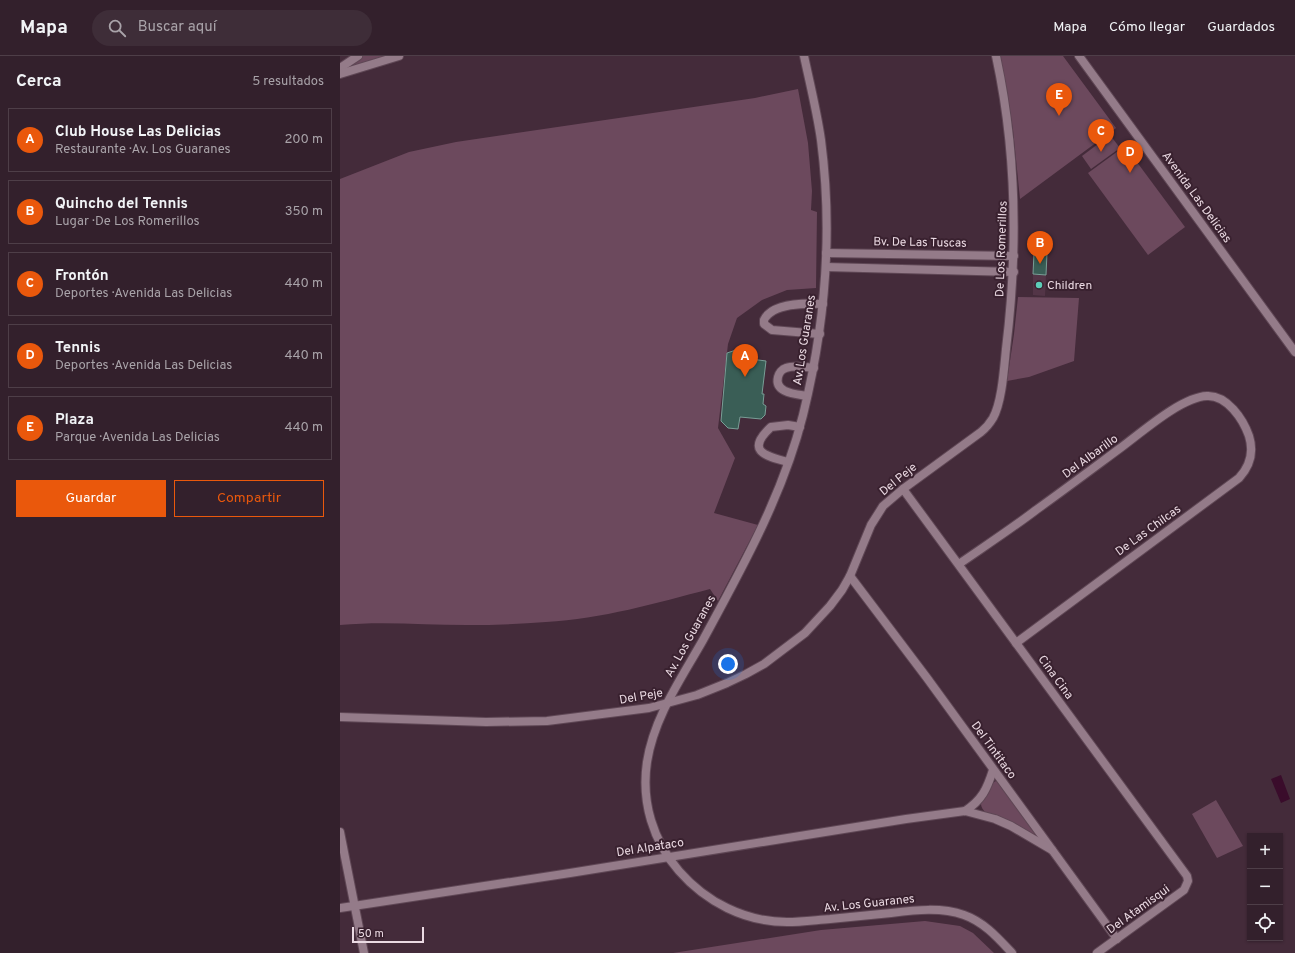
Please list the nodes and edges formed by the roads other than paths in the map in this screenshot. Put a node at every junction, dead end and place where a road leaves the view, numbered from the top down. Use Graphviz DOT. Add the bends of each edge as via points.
graph roads {
  1 [pos="358,56"];
  2 [pos="398,56"];
  3 [pos="804,56"];
  4 [pos="996,56"];
  5 [pos="1079,56"];
  6 [pos="340,68"];
  7 [pos="340,74"];
  8 [pos="826,253"];
  9 [pos="1014,256"];
  10 [pos="826,267"];
  11 [pos="1014,272"];
  12 [pos="823,304"];
  13 [pos="820,334"];
  14 [pos="1295,352"];
  15 [pos="814,368"];
  16 [pos="807,396"];
  17 [pos="1238,415"];
  18 [pos="800,427"];
  19 [pos="976,436"];
  20 [pos="788,462"];
  21 [pos="902,489"];
  22 [pos="959,564"];
  23 [pos="850,576"];
  24 [pos="1016,643"];
  25 [pos="667,704"];
  26 [pos="340,717"];
  27 [pos="993,770"];
  28 [pos="978,801"];
  29 [pos="965,811"];
  30 [pos="983,815"];
  31 [pos="340,832"];
  32 [pos="1052,850"];
  33 [pos="668,856"];
  34 [pos="1188,881"];
  35 [pos="354,906"];
  36 [pos="340,908"];
  37 [pos="1117,939"];
  38 [pos="364,953"];
  39 [pos="1012,953"];
  40 [pos="1098,953"];
  1 -- 6 [label="street"];
  2 -- 7 [label="street"];
  3 -- 8 [label="street, Av. Los Guaranes" via="821,140 826,194"];
  4 -- 9 [label="street, De Los Romerillos" via="1010,146"];
  5 -- 14 [label="street, Avenida Las Delicias"];
  8 -- 9 [label="street, Bv. De Las Tuscas"];
  8 -- 10 [label="street, Av. Los Guaranes"];
  9 -- 11 [label="street, De Los Romerillos"];
  10 -- 11 [label="street"];
  10 -- 12 [label="street, Av. Los Guaranes"];
  11 -- 19 [label="street, De Los Romerillos" via="999,399 994,417"];
  12 -- 13 [label="street, Av. Los Guaranes"];
  12 -- 13 [label="street" via="787,306 770,312 764,320 764,324 772,330"];
  13 -- 15 [label="street, Av. Los Guaranes"];
  15 -- 16 [label="street, Av. Los Guaranes"];
  15 -- 16 [label="street" via="786,367 778,379 778,385 787,392"];
  16 -- 18 [label="street, Av. Los Guaranes"];
  17 -- 22 [label="street, Del Albarillo" via="1224,402 1209,396 1199,397 1173,410"];
  17 -- 24 [label="street, De Las Chilcas" via="1249,436 1252,451 1246,470 1240,478"];
  18 -- 20 [label="street, Av. Los Guaranes"];
  18 -- 20 [label="street" via="771,426 758,443 763,454"];
  19 -- 21 [label="street, Del Peje"];
  20 -- 25 [label="street, Av. Los Guaranes" via="777,494 755,540"];
  21 -- 22 [label="street, Cina Cina"];
  21 -- 23 [label="street, Del Peje" via="878,513"];
  22 -- 24 [label="street, Cina Cina"];
  23 -- 25 [label="street, Del Peje" via="818,621 779,653 727,683"];
  23 -- 27 [label="street, Del Tintitaco"];
  24 -- 34 [label="street, Cina Cina" via="1182,869"];
  25 -- 26 [label="street, Del Peje" via="523,722"];
  25 -- 33 [label="street, Av. Los Guaranes" via="650,750 645,790 653,826"];
  27 -- 28 [label="street"];
  27 -- 32 [label="street, Del Tintitaco"];
  28 -- 29 [label="street"];
  28 -- 30 [label="street"];
  29 -- 30 [label="street, Del Alpataco"];
  29 -- 33 [label="street, Del Alpataco"];
  30 -- 32 [label="street, Del Alpataco" via="1011,826"];
  31 -- 35 [label="street"];
  32 -- 37 [label="street, Del Tintitaco"];
  33 -- 35 [label="street, Del Alpataco"];
  33 -- 39 [label="street, Av. Los Guaranes" via="702,893 740,915 785,922 920,909 953,912 984,926"];
  34 -- 37 [label="street, Del Atamisqui" via="1184,890"];
  35 -- 36 [label="street, Del Alpataco"];
  35 -- 38 [label="street"];
  37 -- 40 [label="street, Del Atamisqui"];
}
